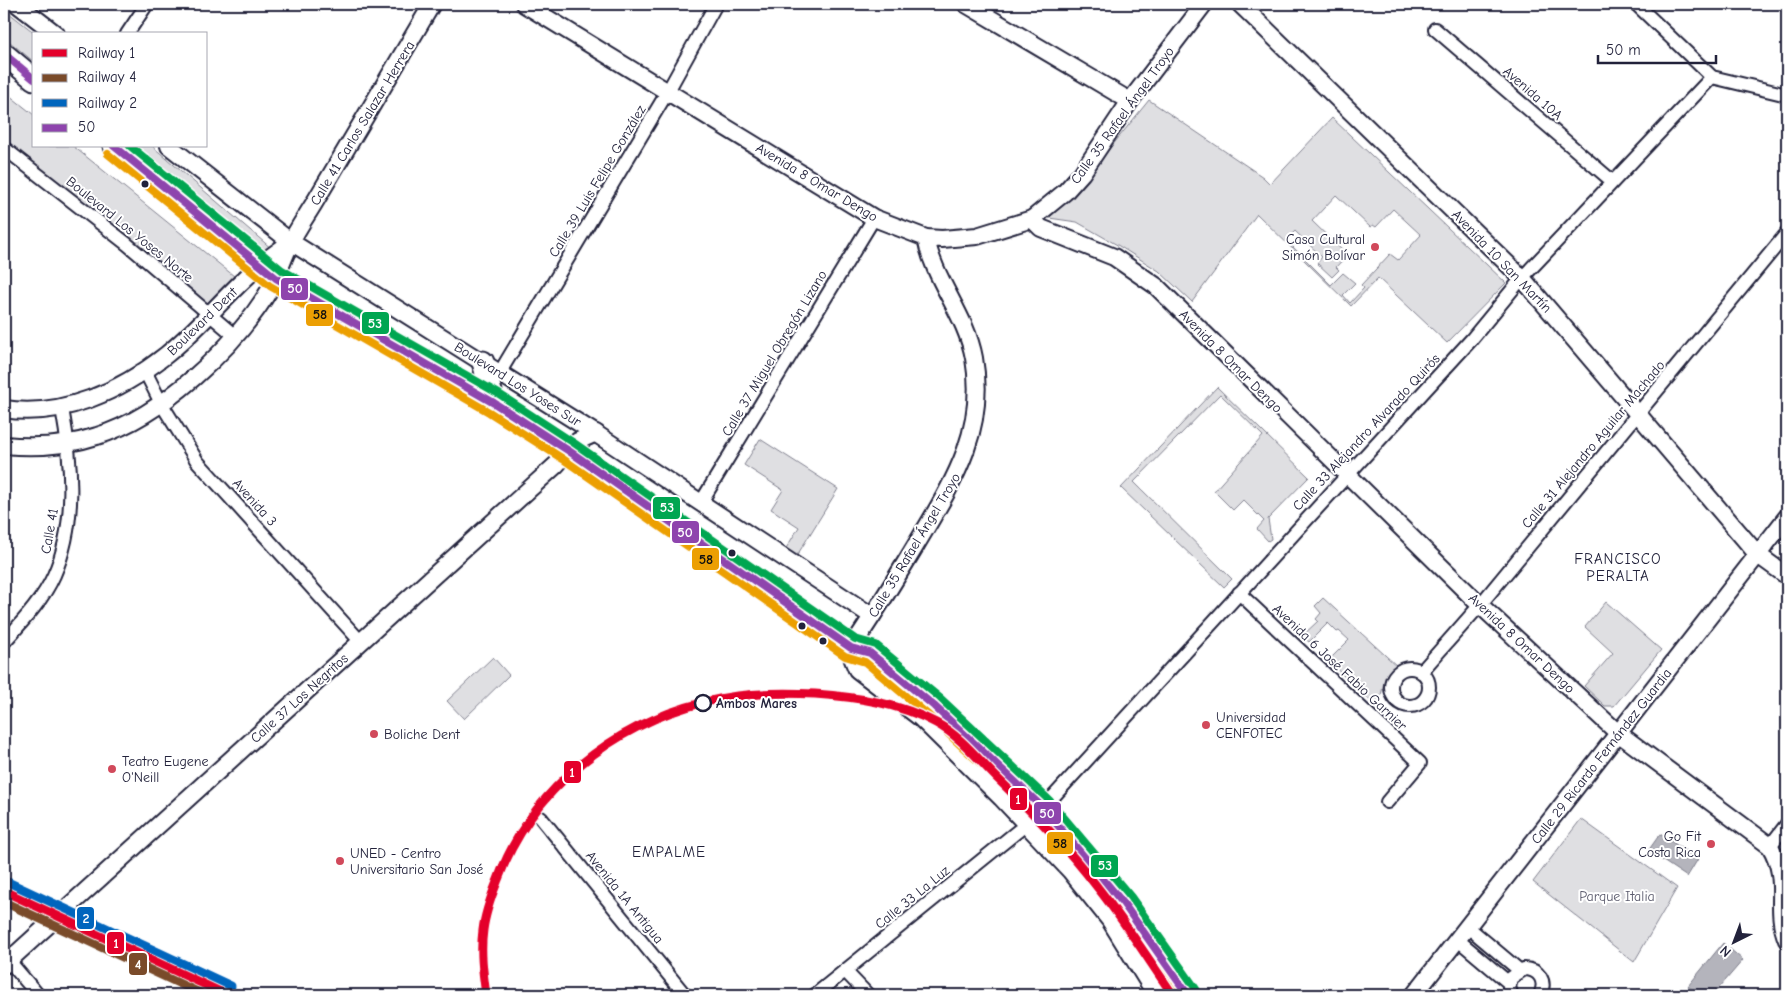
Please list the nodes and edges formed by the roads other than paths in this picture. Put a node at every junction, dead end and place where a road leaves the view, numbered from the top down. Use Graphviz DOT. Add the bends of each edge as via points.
graph roads {
  1 [pos="16,4"];
  2 [pos="146,4"];
  3 [pos="432,4"];
  4 [pos="524,4"];
  5 [pos="716,4"];
  6 [pos="966,4"];
  7 [pos="1204,4"];
  8 [pos="1240,4"];
  9 [pos="1636,4"];
  10 [pos="1435,29"];
  11 [pos="53,32"];
  12 [pos="129,32"];
  13 [pos="4,54"];
  14 [pos="32,77"];
  15 [pos="1712,77"];
  16 [pos="668,91"];
  17 [pos="1787,95"];
  18 [pos="1130,101"];
  19 [pos="4,148"];
  20 [pos="116,148"];
  21 [pos="172,148"];
  22 [pos="1612,181"];
  23 [pos="874,218"];
  24 [pos="1032,219"];
  25 [pos="1787,233"];
  26 [pos="926,238"];
  27 [pos="291,242"];
  28 [pos="267,272"];
  29 [pos="1522,278"];
  30 [pos="209,313"];
  31 [pos="236,336"];
  32 [pos="491,367"];
  33 [pos="145,371"];
  34 [pos="161,403"];
  35 [pos="494,403"];
  36 [pos="62,408"];
  37 [pos="4,409"];
  38 [pos="1638,413"];
  39 [pos="596,433"];
  40 [pos="68,444"];
  41 [pos="4,445"];
  42 [pos="569,451"];
  43 [pos="1347,475"];
  44 [pos="700,504"];
  45 [pos="1787,517"];
  46 [pos="1758,554"];
  47 [pos="1787,576"];
  48 [pos="1239,593"];
  49 [pos="1480,605"];
  50 [pos="872,616"];
  51 [pos="4,642"];
  52 [pos="361,642"];
  53 [pos="851,648"];
  54 [pos="1421,672"];
  55 [pos="1618,733"];
  56 [pos="1387,802"];
  57 [pos="1036,815"];
  58 [pos="540,818"];
  59 [pos="1787,824"];
  60 [pos="1770,846"];
  61 [pos="1463,934"];
  62 [pos="1787,940"];
  63 [pos="6,963"];
  64 [pos="1518,970"];
  65 [pos="845,971"];
  66 [pos="1511,989"];
  67 [pos="38,995"];
  68 [pos="686,995"];
  69 [pos="814,995"];
  70 [pos="868,995"];
  71 [pos="1159,995"];
  72 [pos="1188,995"];
  73 [pos="1414,995"];
  74 [pos="1540,995"];
  1 -- 11 [label="street"];
  2 -- 12 [label="street"];
  3 -- 27 [label="street, Calle 41 Carlos Salazar Herrera"];
  4 -- 16 [label="street, Avenida 8 Omar Dengo"];
  5 -- 16 [label="street, Calle 39 Luis Felipe González"];
  6 -- 18 [label="street"];
  7 -- 18 [label="street, Calle 35 Rafael Ángel Troyo"];
  8 -- 29 [label="street, Avenida 10 San Martín"];
  9 -- 15 [label="street"];
  10 -- 22 [label="street, Avenida 10A"];
  13 -- 14 [label="highway"];
  15 -- 17 [label="street"];
  15 -- 22 [label="street, Calle 33 Alejandro Alvarado Quirós"];
  16 -- 23 [label="street, Avenida 8 Omar Dengo"];
  16 -- 32 [label="street, Calle 39 Luis Felipe González"];
  18 -- 24 [label="street, Calle 35 Rafael Ángel Troyo" via="1082,173"];
  19 -- 30 [label="street, Boulevard Los Yoses Norte"];
  20 -- 28 [label="highway"];
  21 -- 27 [label="street, Boulevard Los Yoses Sur"];
  22 -- 29 [label="street, Calle 33 Alejandro Alvarado Quirós"];
  23 -- 26 [label="street, Avenida 8 Omar Dengo"];
  23 -- 44 [label="street, Calle 37 Miguel Obregón Lizano"];
  24 -- 26 [label="street, Avenida 8 Omar Dengo" via="977,236"];
  24 -- 43 [label="street, Avenida 8 Omar Dengo" via="1041,228 1114,257 1156,286"];
  25 -- 38 [label="street, Calle 31 Alejandro Aguilar Machado"];
  26 -- 50 [label="street, Calle 35 Rafael Ángel Troyo" via="929,256 965,326 974,357 975,423 965,458 950,487"];
  27 -- 28 [label="street, Boulevard Dent"];
  27 -- 32 [label="street, Boulevard Los Yoses Sur"];
  28 -- 30 [label="street, Boulevard Dent"];
  28 -- 31 [label="street, Boulevard Dent"];
  28 -- 35 [label="highway"];
  29 -- 38 [label="street, Avenida 10 San Martín"];
  29 -- 43 [label="street, Calle 33 Alejandro Alvarado Quirós" via="1471,340"];
  30 -- 31 [label="street, Boulevard Los Yoses Norte"];
  30 -- 33 [label="street, Boulevard Dent"];
  31 -- 34 [label="street, Boulevard Dent" via="189,382"];
  32 -- 35 [label="highway"];
  32 -- 39 [label="street, Boulevard Los Yoses Sur"];
  33 -- 34 [label="street, Avenida 3"];
  33 -- 36 [label="street, Boulevard Dent" via="88,400"];
  34 -- 40 [label="street, Boulevard Dent" via="99,436"];
  34 -- 52 [label="street, Avenida 3" via="197,461"];
  35 -- 42 [label="highway"];
  36 -- 37 [label="street, Boulevard Dent"];
  36 -- 40 [label="street, Calle 41"];
  38 -- 46 [label="street, Avenida 10 San Martín"];
  38 -- 49 [label="street, Calle 31 Alejandro Aguilar Machado"];
  39 -- 42 [label="street, Calle 37 Los Negritos" via="578,441"];
  39 -- 44 [label="street, Boulevard Los Yoses Sur"];
  40 -- 41 [label="street, Boulevard Dent"];
  40 -- 51 [label="street, Calle 41" via="71,480 63,552 54,576 25,619"];
  42 -- 52 [label="street, Calle 37 Los Negritos"];
  42 -- 53 [label="highway"];
  43 -- 48 [label="street, Calle 33 Alejandro Alvarado Quirós"];
  43 -- 49 [label="street, Avenida 8 Omar Dengo"];
  44 -- 50 [label="street, Boulevard Los Yoses Sur"];
  45 -- 46 [label="street, Calle 29 Ricardo Fernández Guardia"];
  46 -- 47 [label="street, Avenida 10 San Martín"];
  46 -- 55 [label="street, Calle 29 Ricardo Fernández Guardia"];
  48 -- 56 [label="street, Avenida 6 José Fabio Garnier" via="1420,763"];
  48 -- 57 [label="street, Calle 33 Alejandro Alvarado Quirós"];
  49 -- 54 [label="street, Calle 31 Alejandro Aguilar Machado"];
  49 -- 55 [label="street, Avenida 8 Omar Dengo"];
  50 -- 53 [label="street, Calle 35 Rafael Ángel Troyo"];
  52 -- 63 [label="street, Calle 37 Los Negritos"];
  53 -- 57 [label="highway" via="859,668 922,716"];
  55 -- 60 [label="street, Avenida 8 Omar Dengo"];
  55 -- 61 [label="street, Calle 29 Ricardo Fernández Guardia"];
  57 -- 65 [label="street, Calle 33 La Luz"];
  57 -- 71 [label="highway" via="1112,919"];
  57 -- 72 [label="highway" via="1123,903"];
  58 -- 68 [label="street, Avenida 1A Antigua"];
  59 -- 60 [label="street"];
  60 -- 62 [label="street, Avenida 8 Omar Dengo" via="1778,859 1782,878 1781,918"];
  61 -- 64 [label="street"];
  61 -- 66 [label="street"];
  61 -- 73 [label="street, Calle 29 Ricardo Fernández Guardia"];
  63 -- 67 [label="street"];
  64 -- 66 [label="street"];
  64 -- 74 [label="street" via="1529,969 1538,974 1543,984"];
  65 -- 69 [label="street, Calle 33 La Luz"];
  65 -- 70 [label="street"];
}
